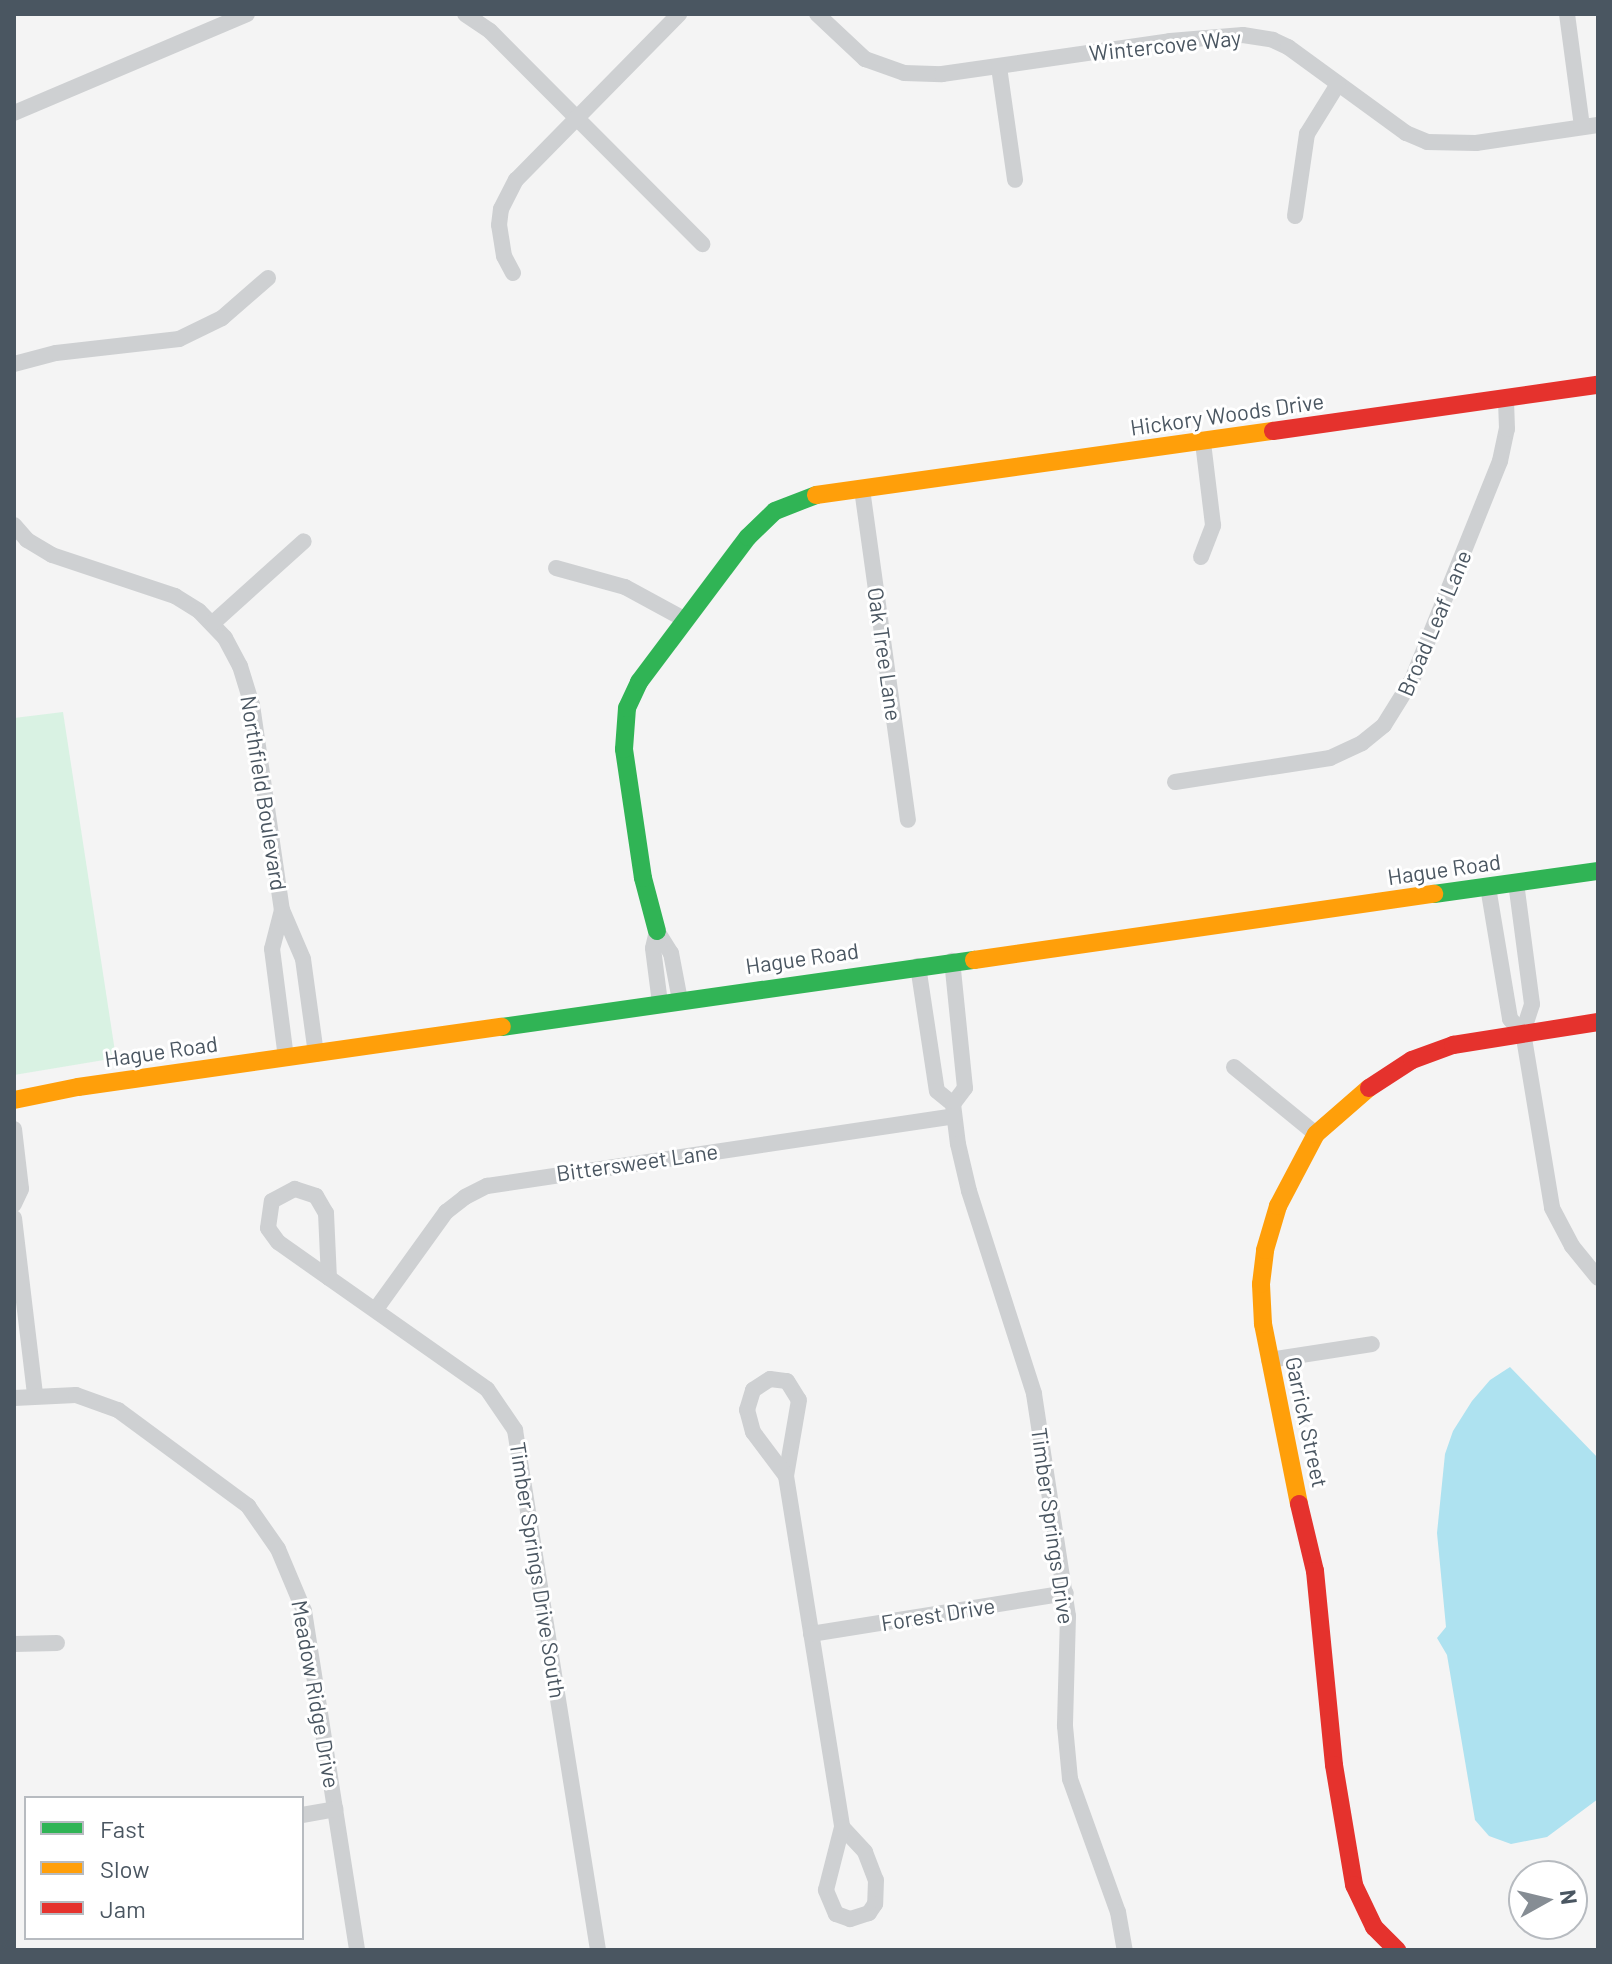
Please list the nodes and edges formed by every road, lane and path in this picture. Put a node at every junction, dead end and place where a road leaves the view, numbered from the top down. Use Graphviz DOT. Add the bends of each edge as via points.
graph roads {
  1 [pos="247,14"];
  2 [pos="465,14"];
  3 [pos="679,14"];
  4 [pos="817,14"];
  5 [pos="1567,14"];
  6 [pos="226,18"];
  7 [pos="999,67"];
  8 [pos="1338,84"];
  9 [pos="14,113"];
  10 [pos="575,117"];
  11 [pos="1590,126"];
  12 [pos="1015,180"];
  13 [pos="1295,216"];
  14 [pos="702,244"];
  15 [pos="513,273"];
  16 [pos="268,278"];
  17 [pos="14,364"];
  18 [pos="1598,385"];
  19 [pos="1506,399"];
  20 [pos="1203,442"];
  21 [pos="862,489"];
  22 [pos="14,525"];
  23 [pos="304,541"];
  24 [pos="1201,557"];
  25 [pos="556,568"];
  26 [pos="684,619"];
  27 [pos="213,623"];
  28 [pos="1175,782"];
  29 [pos="908,820"];
  30 [pos="1598,871"];
  31 [pos="1516,883"];
  32 [pos="1488,887"];
  33 [pos="282,910"];
  34 [pos="657,931"];
  35 [pos="952,961"];
  36 [pos="918,966"];
  37 [pos="680,1000"];
  38 [pos="660,1003"];
  39 [pos="1598,1022"];
  40 [pos="1523,1032"];
  41 [pos="316,1054"];
  42 [pos="286,1058"];
  43 [pos="1234,1067"];
  44 [pos="14,1100"];
  45 [pos="954,1110"];
  46 [pos="14,1129"];
  47 [pos="1316,1134"];
  48 [pos="14,1204"];
  49 [pos="14,1218"];
  50 [pos="329,1278"];
  51 [pos="1598,1278"];
  52 [pos="376,1309"];
  53 [pos="1372,1344"];
  54 [pos="1269,1360"];
  55 [pos="35,1395"];
  56 [pos="14,1398"];
  57 [pos="786,1476"];
  58 [pos="1066,1593"];
  59 [pos="811,1634"];
  60 [pos="57,1643"];
  61 [pos="14,1644"];
  62 [pos="335,1809"];
  63 [pos="304,1815"];
  64 [pos="842,1827"];
  65 [pos="357,1950"];
  66 [pos="598,1950"];
  67 [pos="1125,1950"];
  68 [pos="1397,1950"];
  1 -- 6 [label="street"];
  2 -- 10 [label="street" via="490,31"];
  3 -- 10 [label="street"];
  4 -- 7 [label="street, Wintercove Way" via="857,52 882,67 924,75"];
  5 -- 11 [label="street"];
  6 -- 9 [label="street"];
  7 -- 8 [label="street, Wintercove Way" via="1243,35 1288,47"];
  7 -- 12 [label="street"];
  8 -- 11 [label="street, Wintercove Way" via="1427,142 1463,144"];
  8 -- 13 [label="street" via="1307,134"];
  10 -- 14 [label="street"];
  10 -- 15 [label="street" via="527,166 501,209 500,243"];
  16 -- 17 [label="street" via="222,318 179,339 56,353"];
  18 -- 19 [label="street, Hickory Woods Drive"];
  19 -- 20 [label="street, Hickory Woods Drive"];
  19 -- 28 [label="street, Broad Leaf Lane" via="1500,461 1393,715 1362,743 1330,758"];
  20 -- 21 [label="street, Hickory Woods Drive"];
  20 -- 24 [label="street" via="1213,525"];
  21 -- 26 [label="street, Hickory Woods Drive" via="808,496 775,511"];
  21 -- 29 [label="street, Oak Tree Lane"];
  22 -- 27 [label="street, Northfield Boulevard" via="52,555 161,589"];
  23 -- 27 [label="street"];
  25 -- 26 [label="street" via="625,587"];
  26 -- 34 [label="street, Hickory Woods Drive" via="639,682 624,721 643,878"];
  27 -- 33 [label="street, Northfield Boulevard" via="240,666 252,705"];
  30 -- 31 [label="street, Hague Road"];
  31 -- 32 [label="street, Hague Road"];
  31 -- 40 [label="street" via="1532,1004"];
  32 -- 35 [label="street, Hague Road"];
  32 -- 40 [label="street" via="1510,1019"];
  33 -- 41 [label="street, Northfield Boulevard" via="303,959"];
  33 -- 42 [label="street, Northfield Boulevard" via="272,949"];
  34 -- 37 [label="street" via="671,953"];
  34 -- 38 [label="street" via="653,948"];
  35 -- 36 [label="street, Hague Road"];
  35 -- 45 [label="street, Timber Springs Drive" via="965,1088"];
  36 -- 37 [label="street, Hague Road"];
  36 -- 45 [label="street, Timber Springs Drive" via="937,1091"];
  37 -- 38 [label="street, Hague Road"];
  38 -- 41 [label="street, Hague Road"];
  39 -- 40 [label="street, Garrick Street"];
  40 -- 47 [label="street, Garrick Street" via="1453,1045 1412,1060 1361,1091"];
  40 -- 51 [label="street" via="1552,1208 1572,1246"];
  41 -- 42 [label="street, Hague Road"];
  42 -- 44 [label="street, Hague Road"];
  43 -- 47 [label="street"];
  45 -- 52 [label="street, Bittersweet Lane" via="487,1186 446,1212"];
  45 -- 58 [label="street, Timber Springs Drive" via="969,1191 1032,1386"];
  46 -- 48 [label="street" via="21,1189"];
  47 -- 54 [label="street, Garrick Street" via="1285,1190 1265,1250 1261,1301"];
  49 -- 55 [label="street"];
  50 -- 50 [label="street, Timber Springs Drive South" via="321,1203 302,1189 285,1191 268,1209 272,1236"];
  50 -- 52 [label="street, Timber Springs Drive South"];
  52 -- 66 [label="street, Timber Springs Drive South" via="487,1389 515,1430"];
  53 -- 54 [label="street"];
  54 -- 68 [label="street, Garrick Street" via="1315,1571 1334,1765 1354,1885 1374,1927"];
  55 -- 56 [label="street, Meadow Ridge Drive"];
  55 -- 62 [label="street, Meadow Ridge Drive" via="76,1395 118,1410 222,1485 264,1527 289,1569 304,1611"];
  57 -- 57 [label="street" via="799,1400 792,1385 776,1378 753,1390 747,1410 753,1432"];
  57 -- 59 [label="street"];
  58 -- 59 [label="street, Forest Drive"];
  58 -- 67 [label="street, Timber Springs Drive" via="1068,1765 1118,1912"];
  59 -- 64 [label="street"];
  60 -- 61 [label="street"];
  62 -- 63 [label="street"];
  62 -- 65 [label="street, Meadow Ridge Drive"];
  64 -- 64 [label="street" via="826,1890 836,1914 850,1919 869,1913 875,1904 876,1880 865,1852"];
}
